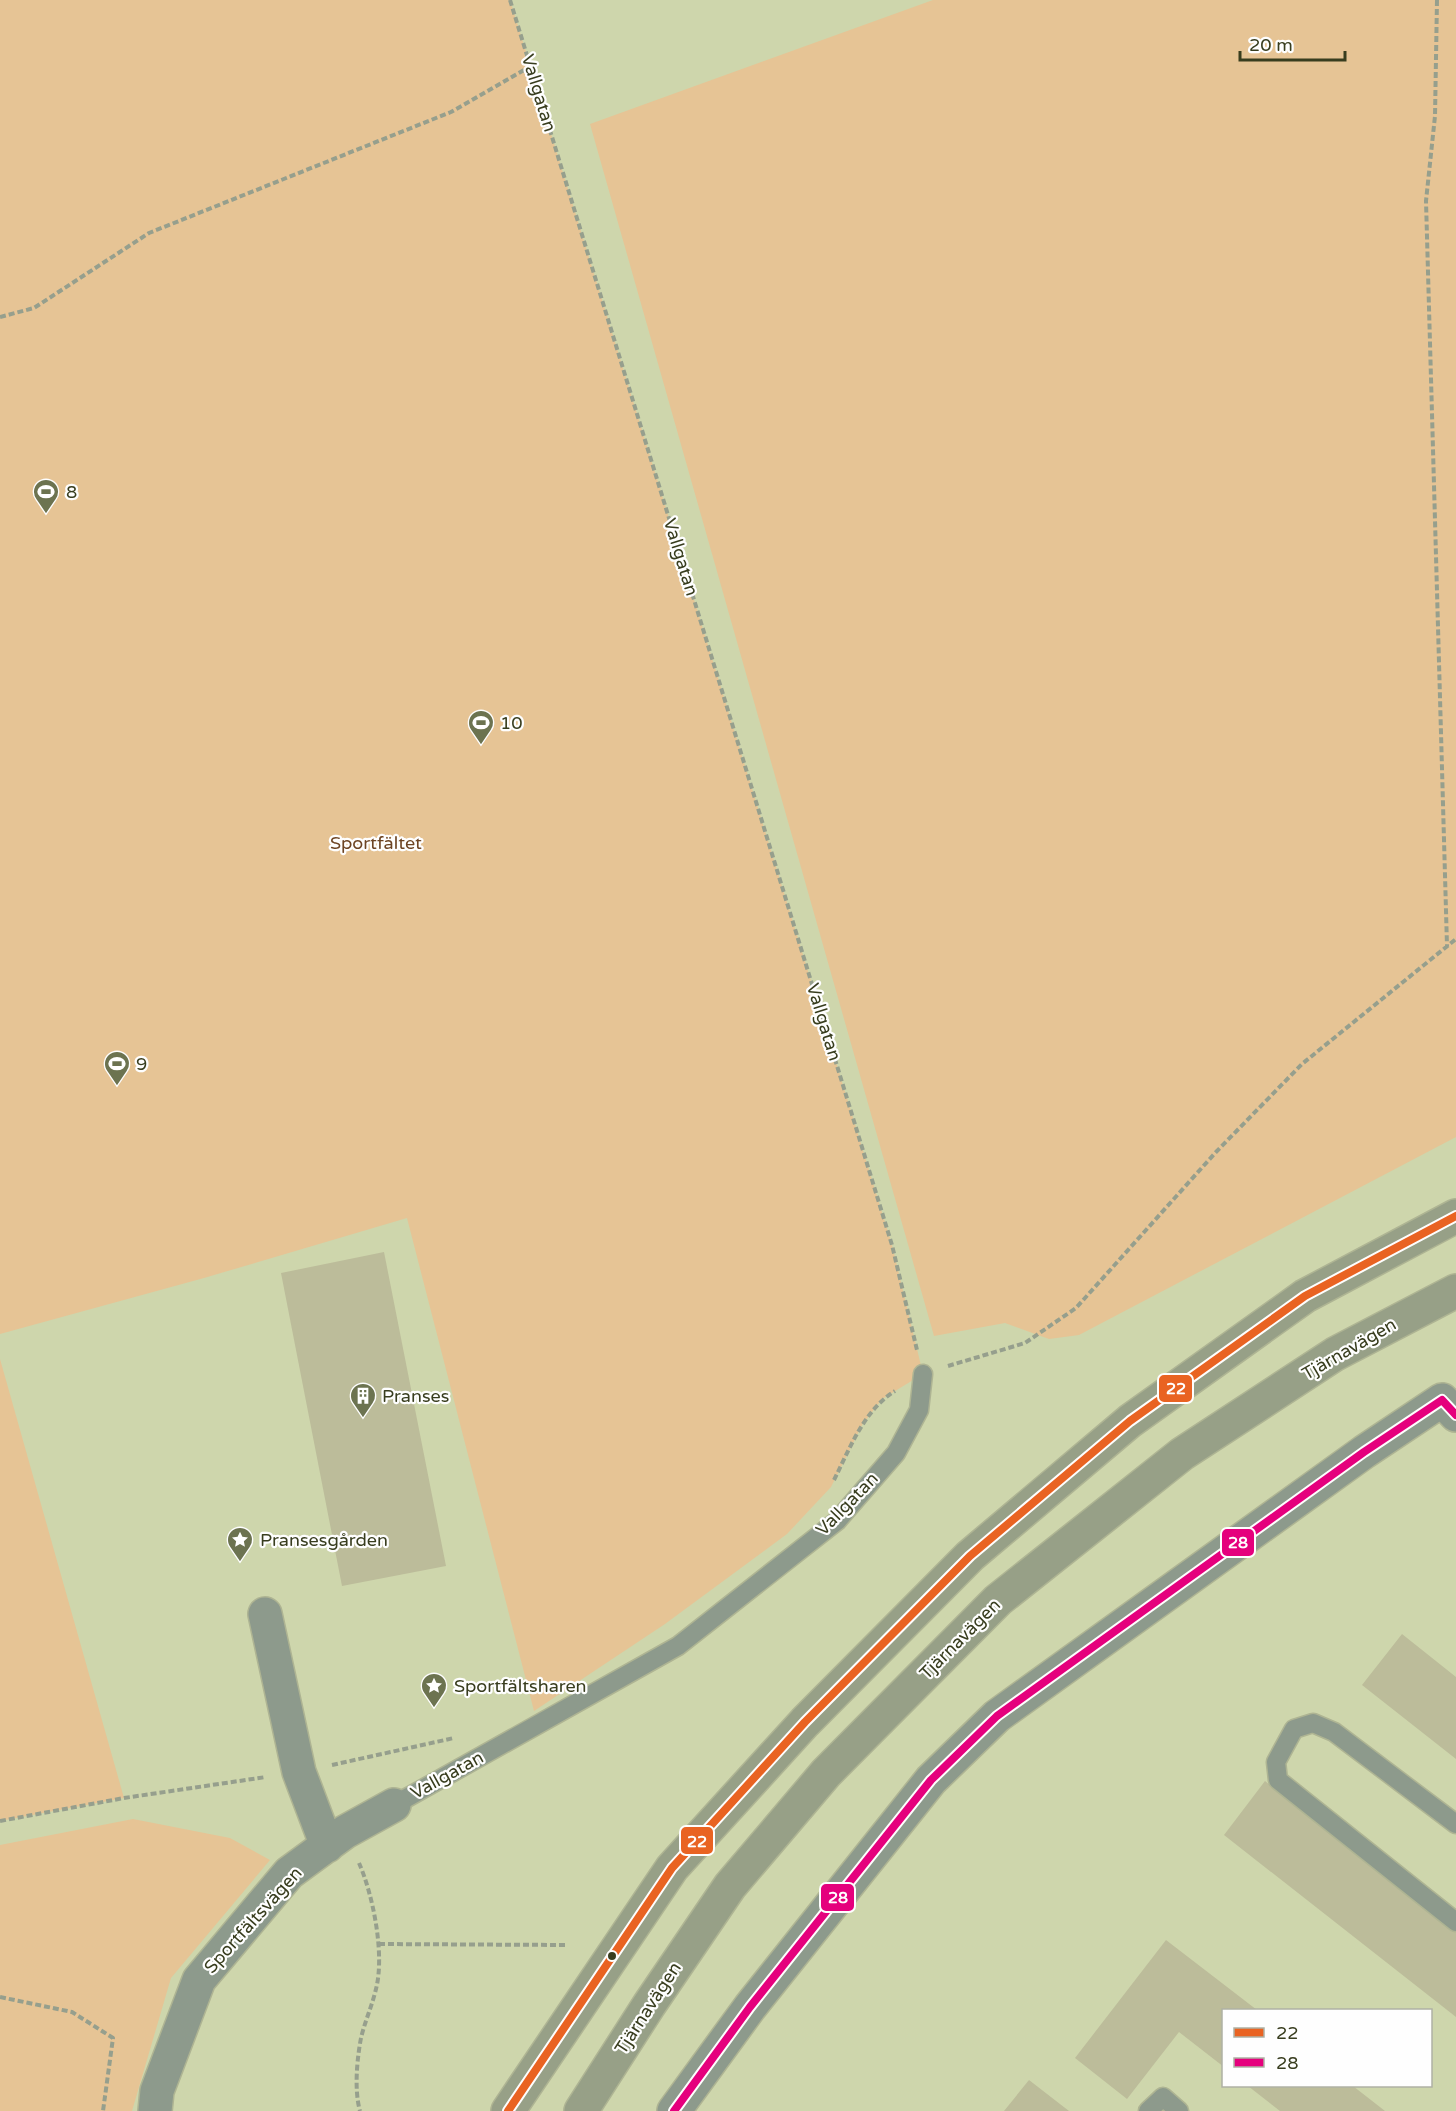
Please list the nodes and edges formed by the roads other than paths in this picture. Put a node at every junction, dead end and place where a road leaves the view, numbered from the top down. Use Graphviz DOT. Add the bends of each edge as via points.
graph roads {
  1 [pos="1456,1216"];
  2 [pos="1456,1291"];
  3 [pos="923,1374"];
  4 [pos="1451,1402"];
  5 [pos="265,1614"];
  6 [pos="394,1805"];
  7 [pos="1456,1824"];
  8 [pos="336,1839"];
  9 [pos="1456,1922"];
  10 [pos="155,2111"];
  11 [pos="508,2111"];
  12 [pos="581,2111"];
  13 [pos="674,2111"];
  14 [pos="1148,2111"];
  15 [pos="1179,2111"];
  1 -- 11 [label="highway" via="1305,1296 1130,1421 970,1556 805,1722 672,1868"];
  2 -- 12 [label="highway, Tjärnavägen" via="1335,1354 1182,1454 998,1600 826,1773 730,1886"];
  3 -- 6 [label="lane, Vallgatan" via="918,1410 896,1453 837,1521 678,1646"];
  4 -- 13 [label="street" via="1364,1452 997,1716 931,1780 750,2007"];
  5 -- 8 [label="street" via="299,1772"];
  6 -- 8 [label="street, Sportfältsvägen"];
  7 -- 9 [label="lane" via="1334,1732 1312,1724 1294,1730 1276,1762 1278,1780"];
  8 -- 10 [label="street, Sportfältsvägen" via="289,1873 199,1980 157,2091"];
  14 -- 15 [label="lane" via="1163,2097"];
}
